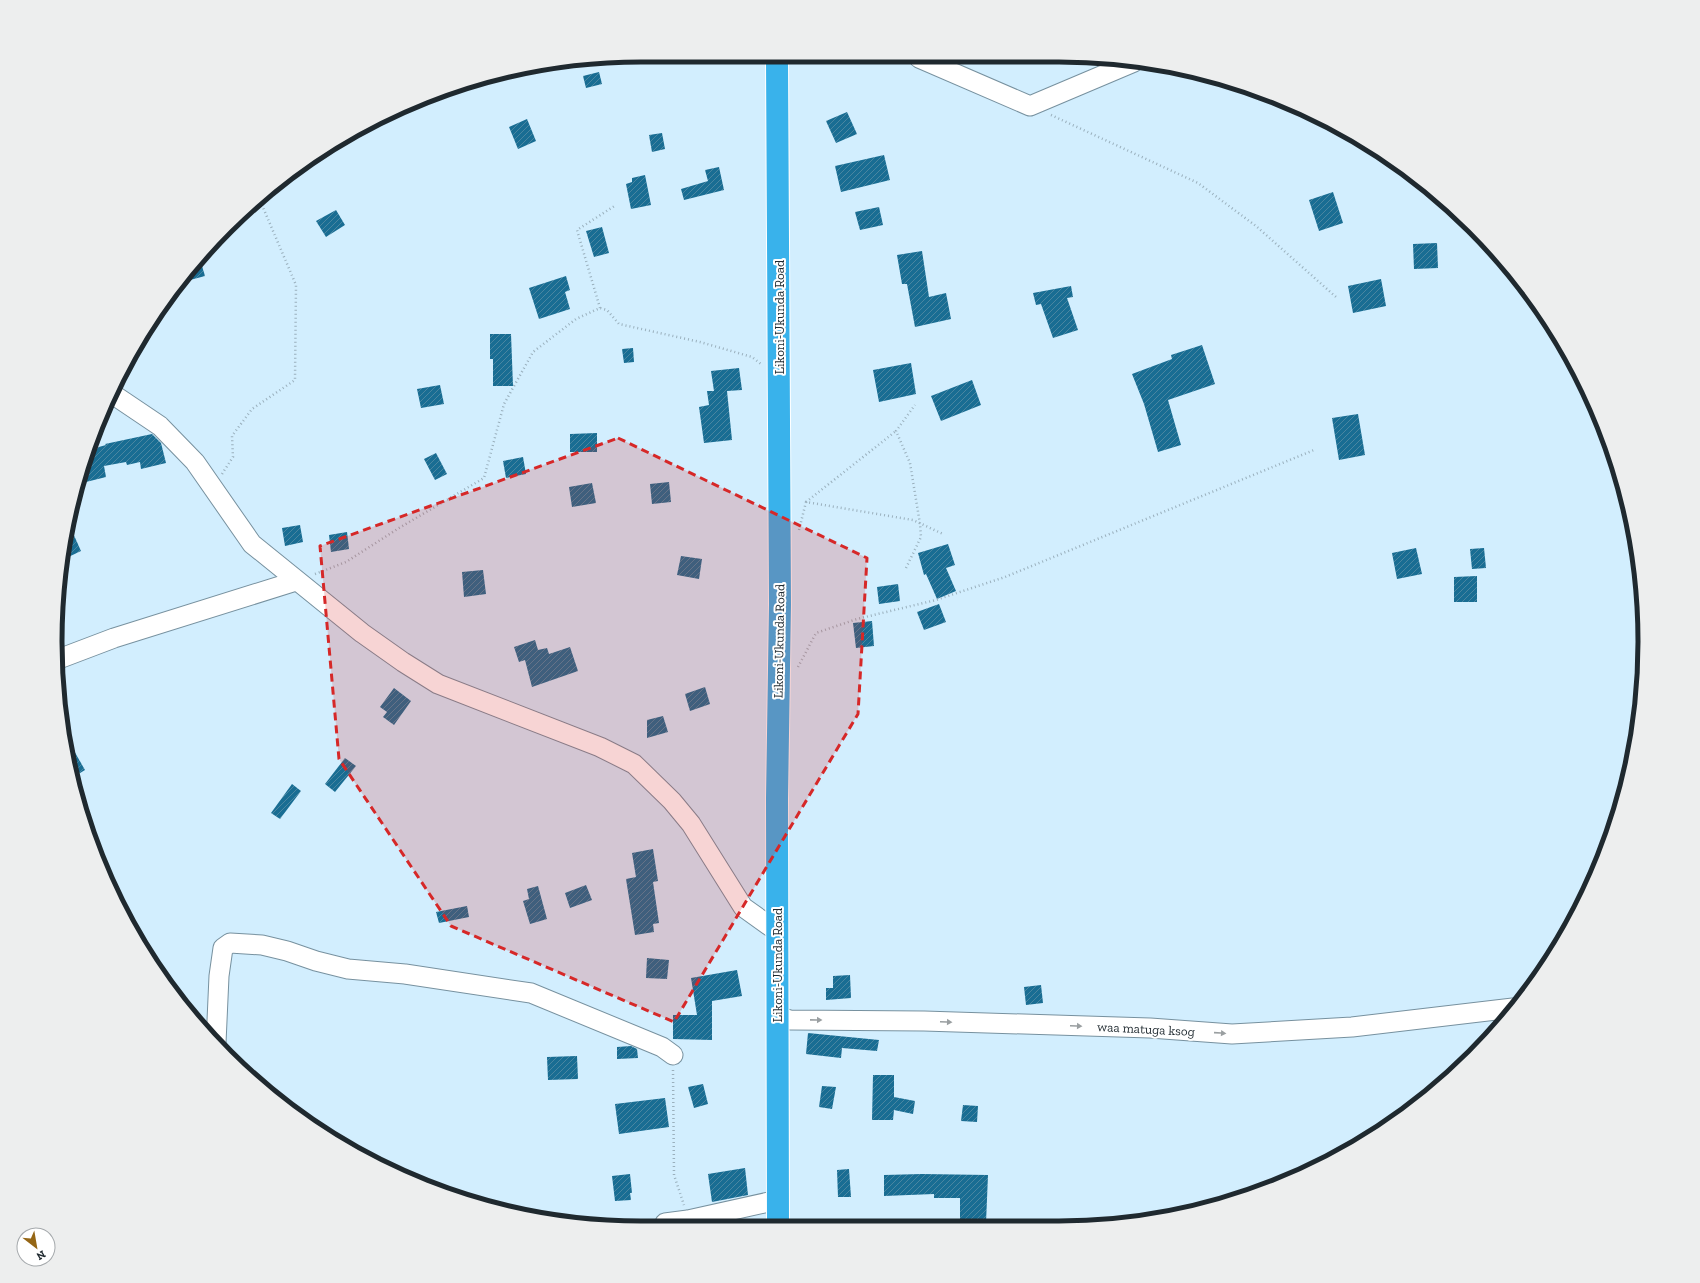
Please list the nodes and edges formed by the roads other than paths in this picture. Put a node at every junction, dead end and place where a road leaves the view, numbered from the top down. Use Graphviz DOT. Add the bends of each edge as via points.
graph roads {
  1 [pos="777,62"];
  2 [pos="928,62"];
  3 [pos="1125,66"];
  4 [pos="117,397"];
  5 [pos="296,581"];
  6 [pos="62,658"];
  7 [pos="778,932"];
  8 [pos="1506,1009"];
  9 [pos="777,1016"];
  10 [pos="216,1035"];
  11 [pos="673,1055"];
  12 [pos="778,1200"];
  13 [pos="680,1221"];
  14 [pos="778,1221"];
  1 -- 7 [label="highway, Likoni-Ukunda Road" via="780,604"];
  2 -- 3 [label="street" via="1030,106"];
  4 -- 5 [label="street" via="160,426 195,462 252,544"];
  5 -- 6 [label="street" via="114,638"];
  5 -- 7 [label="street" via="362,633 438,684 600,746 634,764 672,801 691,824 743,907"];
  7 -- 9 [label="highway, Likoni-Ukunda Road"];
  9 -- 8 [label="street, waa matuga ksog, one-way" via="790,1020 924,1021 1142,1028 1232,1034 1352,1027"];
  9 -- 12 [label="highway, Likoni-Ukunda Road"];
  10 -- 11 [label="street" via="223,948 230,943 262,945 316,962 348,968 531,993 662,1047"];
  12 -- 13 [label="street"];
  12 -- 14 [label="highway, Likoni-Ukunda Road"];
}
